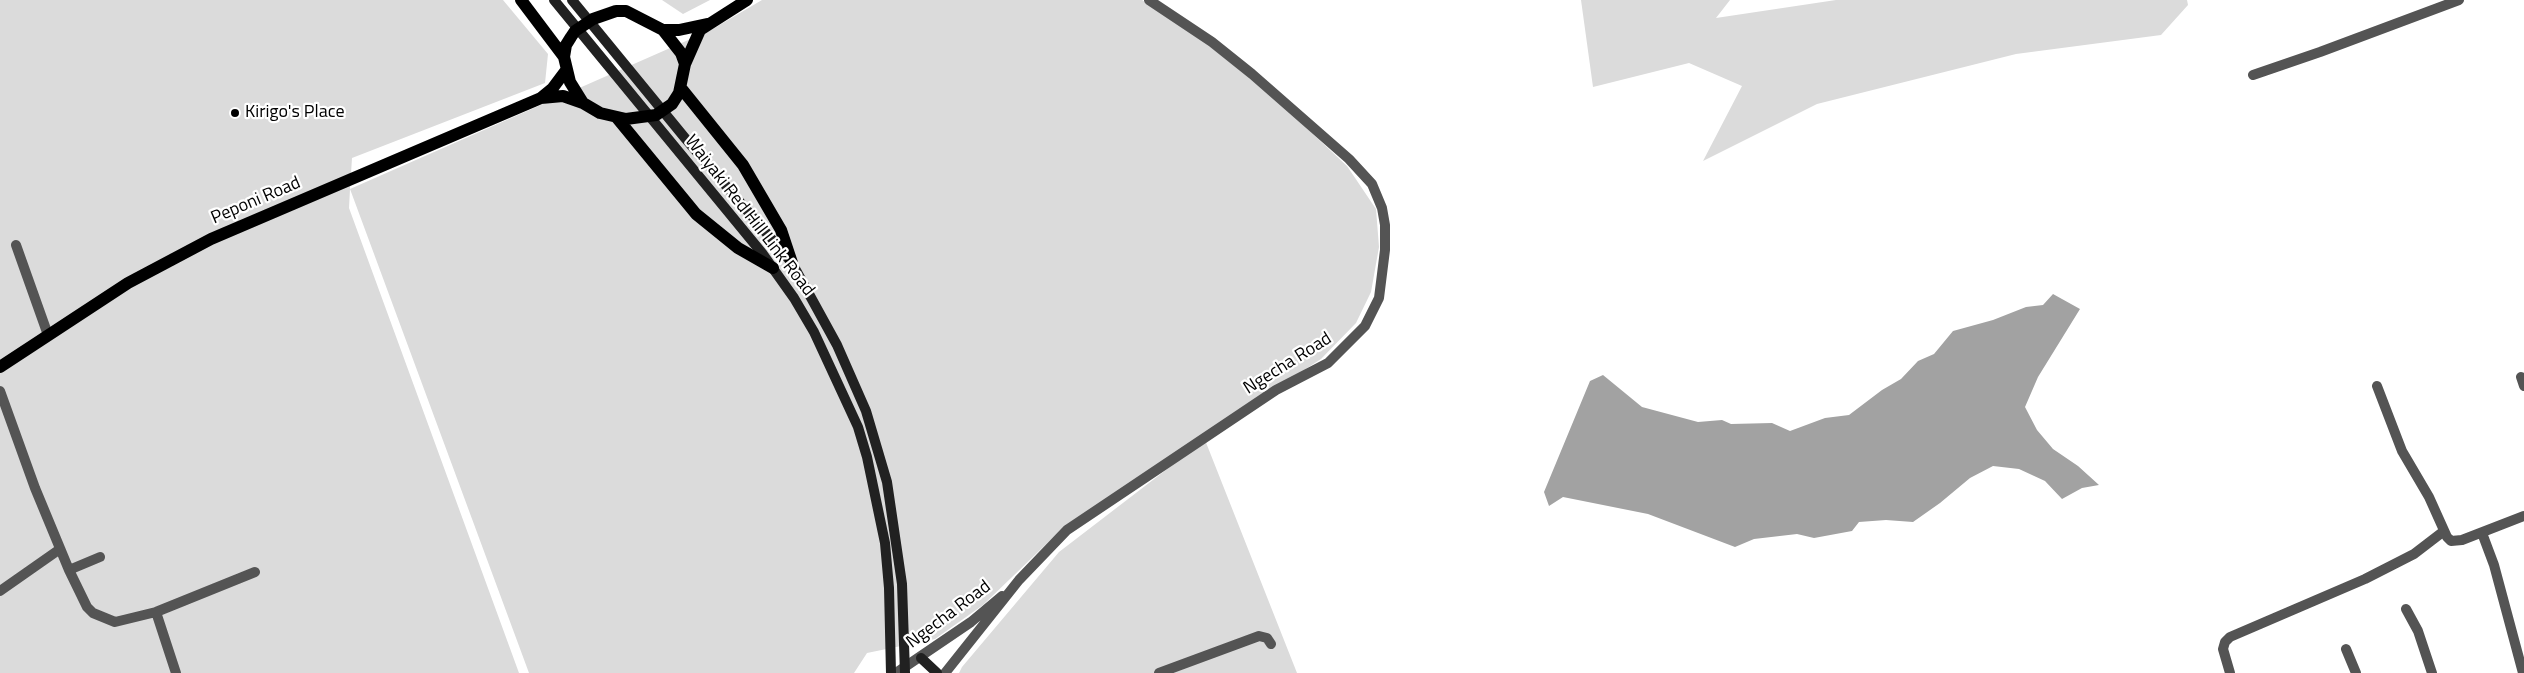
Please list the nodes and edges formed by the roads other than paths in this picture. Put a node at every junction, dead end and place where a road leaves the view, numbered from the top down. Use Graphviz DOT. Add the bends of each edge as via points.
graph roads {
  1 [pos="521,0"];
  2 [pos="554,0"];
  3 [pos="572,0"];
  4 [pos="614,0"];
  5 [pos="747,0"];
  6 [pos="1148,0"];
  7 [pos="2459,0"];
  8 [pos="626,11"];
  9 [pos="708,24"];
  10 [pos="663,30"];
  11 [pos="566,63"];
  12 [pos="685,64"];
  13 [pos="2253,75"];
  14 [pos="679,93"];
  15 [pos="541,98"];
  16 [pos="583,103"];
  17 [pos="617,118"];
  18 [pos="16,245"];
  19 [pos="792,263"];
  20 [pos="773,268"];
  21 [pos="48,334"];
  22 [pos="0,367"];
  23 [pos="2377,386"];
  24 [pos="0,391"];
  25 [pos="2524,516"];
  26 [pos="2444,531"];
  27 [pos="2482,533"];
  28 [pos="60,549"];
  29 [pos="100,557"];
  30 [pos="69,570"];
  31 [pos="255,572"];
  32 [pos="1020,580"];
  33 [pos="0,591"];
  34 [pos="2406,609"];
  35 [pos="156,612"];
  36 [pos="1271,644"];
  37 [pos="2346,649"];
  38 [pos="921,658"];
  39 [pos="176,673"];
  40 [pos="891,673"];
  41 [pos="896,673"];
  42 [pos="906,673"];
  43 [pos="937,673"];
  44 [pos="945,673"];
  45 [pos="1159,673"];
  46 [pos="2230,673"];
  47 [pos="2356,673"];
  48 [pos="2432,673"];
  49 [pos="2522,673"];
  1 -- 11 [label="main road"];
  2 -- 20 [label="main road, Waiyaki Red Hill Link Road"];
  3 -- 19 [label="main road, Waiyaki Red Hill Link Road"];
  4 -- 8 [label="main road"];
  5 -- 9 [label="main road"];
  6 -- 32 [label="street, Ngecha Road" via="1240,64 1349,159 1372,184 1382,208 1385,232 1379,298 1365,326 1328,363 1276,390 1086,516 1050,546"];
  7 -- 13 [label="street"];
  8 -- 10 [label="main road"];
  8 -- 11 [label="main road" via="601,16 575,31 566,46"];
  9 -- 10 [label="main road"];
  9 -- 12 [label="main road" via="694,39"];
  10 -- 12 [label="main road" via="676,45"];
  11 -- 15 [label="main road, Peponi Road" via="552,89"];
  11 -- 16 [label="main road" via="573,88"];
  12 -- 14 [label="main road"];
  14 -- 17 [label="main road" via="661,113 643,118"];
  14 -- 19 [label="main road" via="744,165 781,230"];
  15 -- 16 [label="main road, Peponi Road" via="563,96"];
  15 -- 21 [label="main road, Peponi Road" via="211,239 128,282"];
  16 -- 17 [label="main road"];
  17 -- 20 [label="main road" via="696,214 738,248"];
  18 -- 21 [label="street"];
  19 -- 42 [label="main road, Waiyaki Red Hill Link Road" via="856,386 881,460 902,584"];
  20 -- 40 [label="main road, Waiyaki Red Hill Link Road" via="814,332 858,427 867,457 885,543"];
  21 -- 22 [label="main road, Peponi Road"];
  23 -- 26 [label="street" via="2402,451 2429,496"];
  24 -- 28 [label="street"];
  25 -- 27 [label="street"];
  26 -- 27 [label="street" via="2447,538 2456,542"];
  26 -- 46 [label="street" via="2414,554 2366,579 2230,637 2223,649"];
  27 -- 49 [label="street" via="2494,565"];
  28 -- 30 [label="street"];
  28 -- 33 [label="street"];
  29 -- 30 [label="street"];
  30 -- 35 [label="street" via="87,607 104,620 115,622"];
  31 -- 35 [label="street"];
  32 -- 38 [label="street, Ngecha Road" via="971,622"];
  32 -- 44 [label="street, Ngecha Road"];
  34 -- 48 [label="street" via="2418,631"];
  35 -- 39 [label="street"];
  36 -- 45 [label="street" via="1268,638 1259,636"];
  37 -- 47 [label="street"];
  38 -- 41 [label="street, Ngecha Road"];
  38 -- 43 [label="main road"];
}
